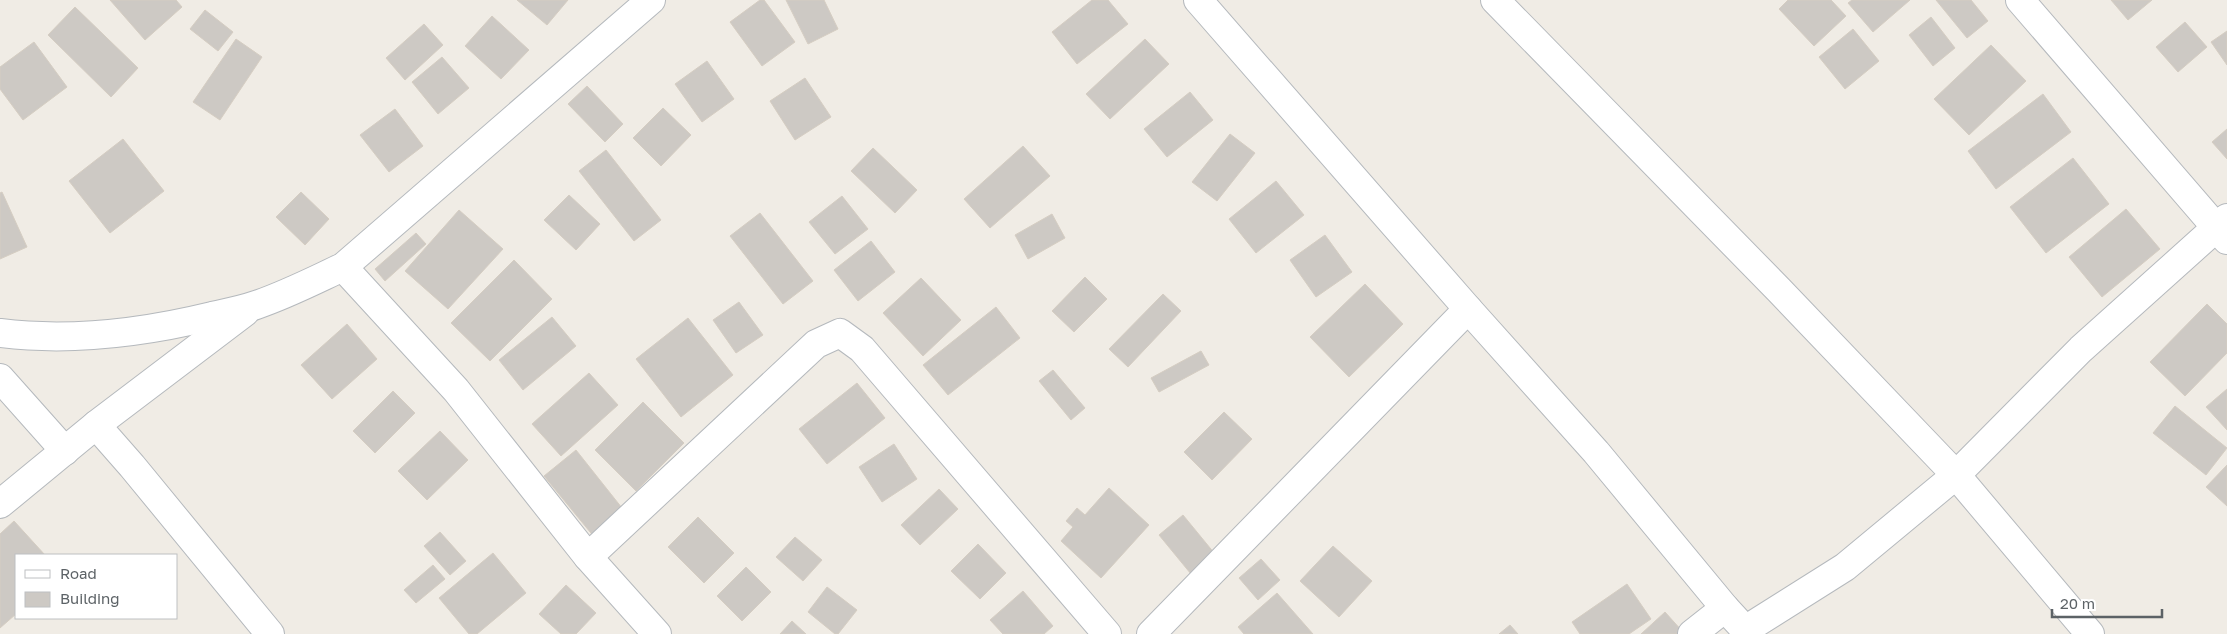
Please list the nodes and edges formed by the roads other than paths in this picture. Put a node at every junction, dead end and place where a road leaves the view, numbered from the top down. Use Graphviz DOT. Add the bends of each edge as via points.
graph roads {
  1 [pos="651,0"];
  2 [pos="1198,0"];
  3 [pos="1495,0"];
  4 [pos="2020,0"];
  5 [pos="2224,228"];
  6 [pos="343,266"];
  7 [pos="255,306"];
  8 [pos="1468,310"];
  9 [pos="0,333"];
  10 [pos="0,378"];
  11 [pos="96,425"];
  12 [pos="65,451"];
  13 [pos="1956,474"];
  14 [pos="0,504"];
  15 [pos="588,557"];
  16 [pos="1725,608"];
  17 [pos="1747,632"];
  18 [pos="270,634"];
  19 [pos="657,634"];
  20 [pos="1107,634"];
  21 [pos="1151,634"];
  22 [pos="1692,634"];
  23 [pos="2090,634"];
  1 -- 6 [label="street"];
  2 -- 8 [label="street"];
  3 -- 13 [label="street"];
  4 -- 5 [label="street"];
  5 -- 13 [label="street" via="2081,349"];
  6 -- 7 [label="street"];
  6 -- 15 [label="street" via="456,390"];
  7 -- 9 [label="street" via="137,331 34,338"];
  7 -- 11 [label="street"];
  8 -- 16 [label="street" via="1596,452"];
  8 -- 21 [label="street"];
  10 -- 12 [label="street"];
  11 -- 12 [label="street"];
  11 -- 18 [label="street"];
  12 -- 14 [label="street"];
  13 -- 17 [label="street" via="1845,567"];
  13 -- 23 [label="street"];
  15 -- 19 [label="street"];
  15 -- 20 [label="street" via="816,344 840,333 862,349"];
  16 -- 17 [label="street"];
  16 -- 22 [label="street"];
}
